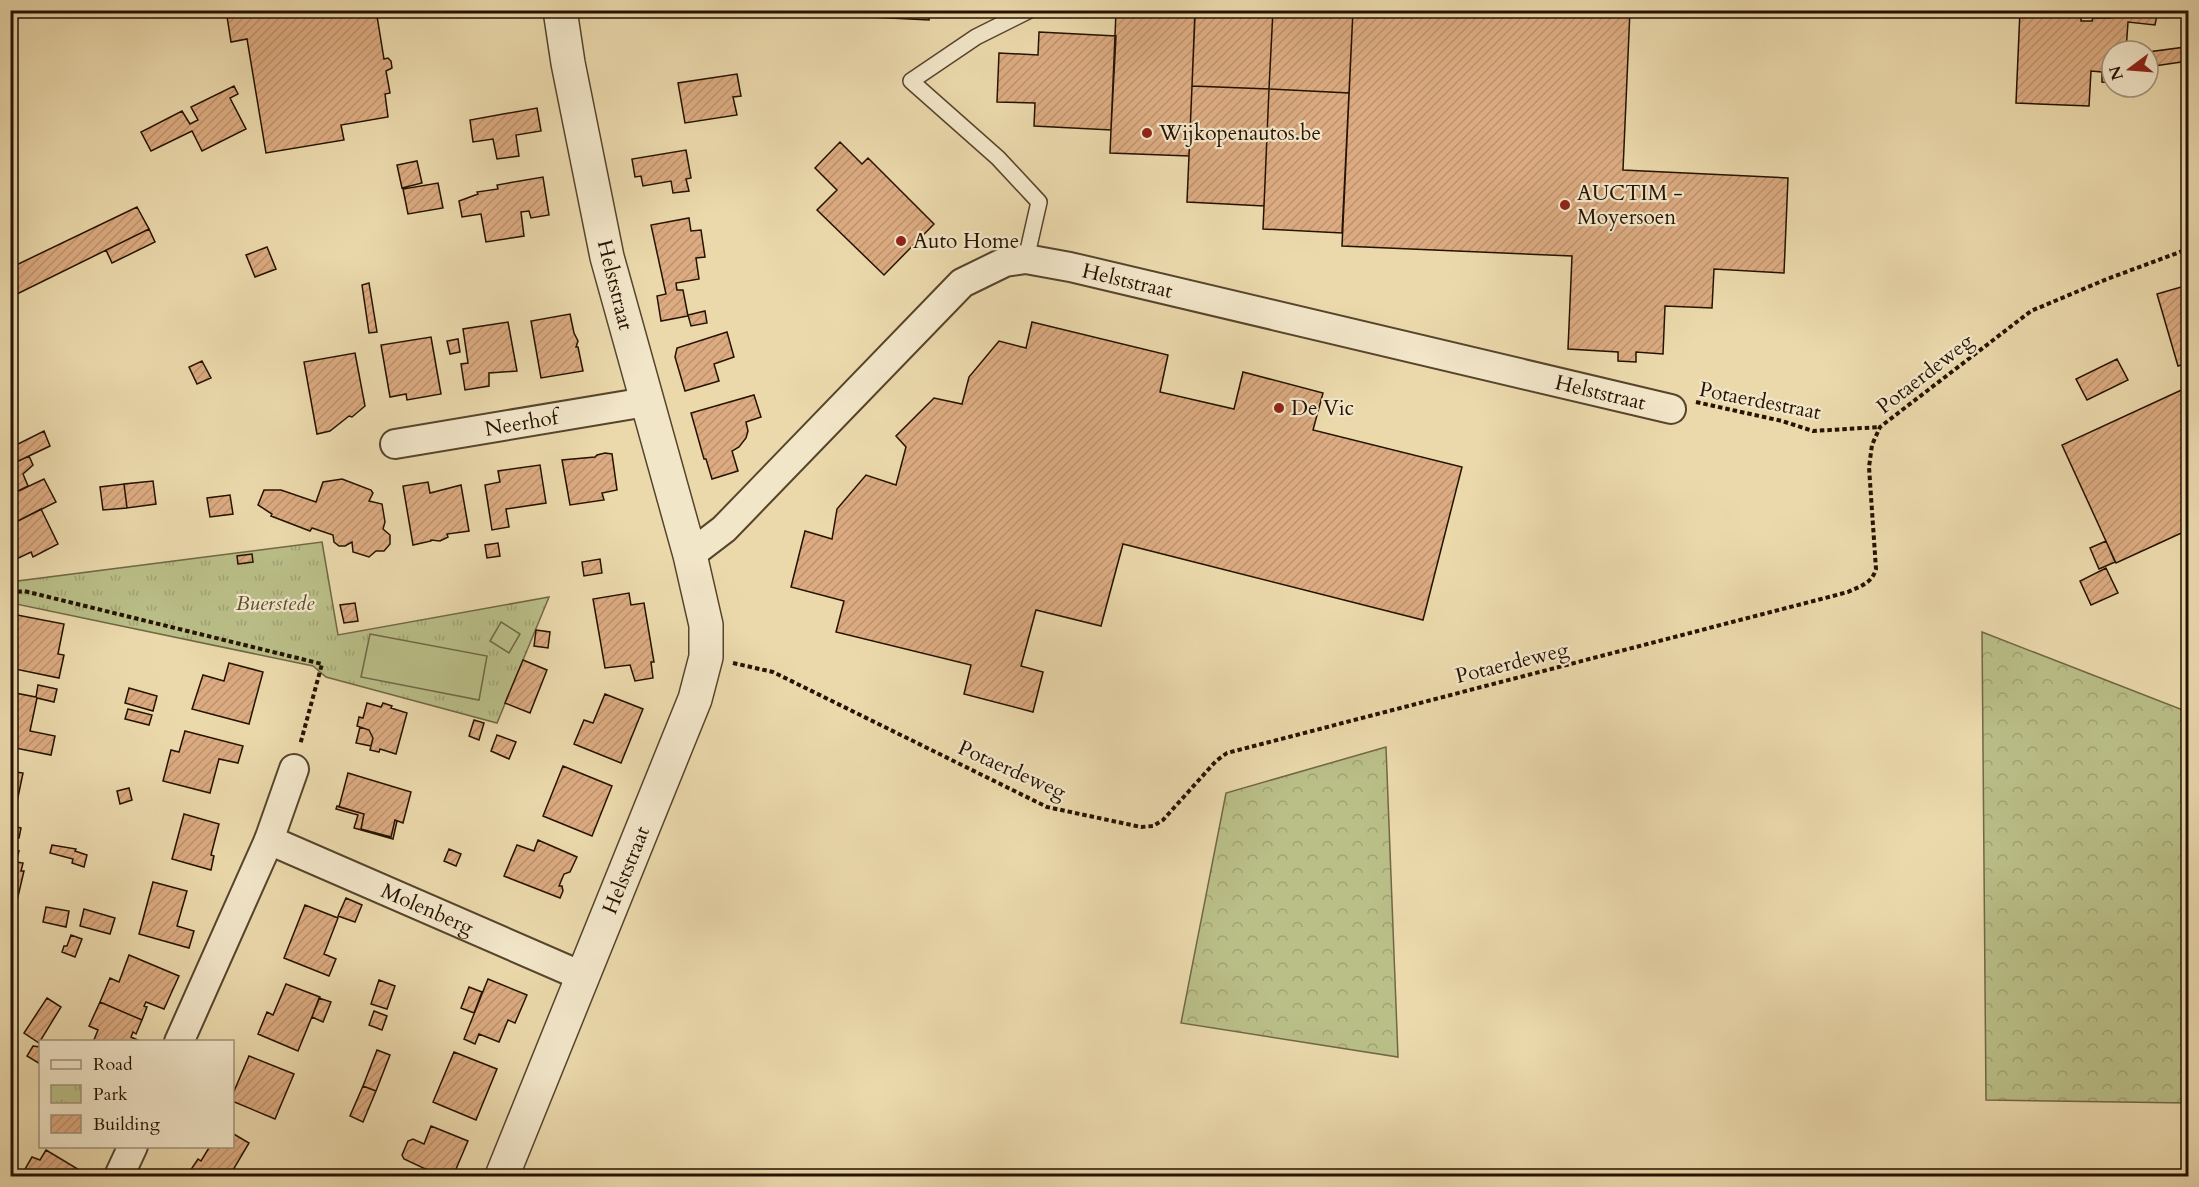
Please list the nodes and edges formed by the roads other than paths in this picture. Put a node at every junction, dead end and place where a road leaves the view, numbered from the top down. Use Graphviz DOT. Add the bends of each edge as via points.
graph roads {
  1 [pos="560,10"];
  2 [pos="1030,10"];
  3 [pos="1026,259"];
  4 [pos="646,402"];
  5 [pos="1671,409"];
  6 [pos="395,444"];
  7 [pos="690,555"];
  8 [pos="294,769"];
  9 [pos="269,840"];
  10 [pos="584,976"];
  11 [pos="179,1040"];
  12 [pos="132,1148"];
  13 [pos="119,1176"];
  14 [pos="501,1176"];
  1 -- 4 [label="street, Helststraat" via="607,257"];
  2 -- 3 [label="lane" via="976,37 911,81 998,158 1039,202"];
  3 -- 5 [label="street, Helststraat"];
  3 -- 7 [label="street, Helststraat" via="1005,262 962,283 724,529"];
  4 -- 6 [label="street, Neerhof"];
  4 -- 7 [label="street, Helststraat"];
  7 -- 10 [label="street, Helststraat" via="706,625 706,657 695,699"];
  8 -- 9 [label="street"];
  9 -- 10 [label="street, Molenberg"];
  9 -- 11 [label="street"];
  10 -- 14 [label="street, Helststraat"];
  12 -- 13 [label="street"];
}
